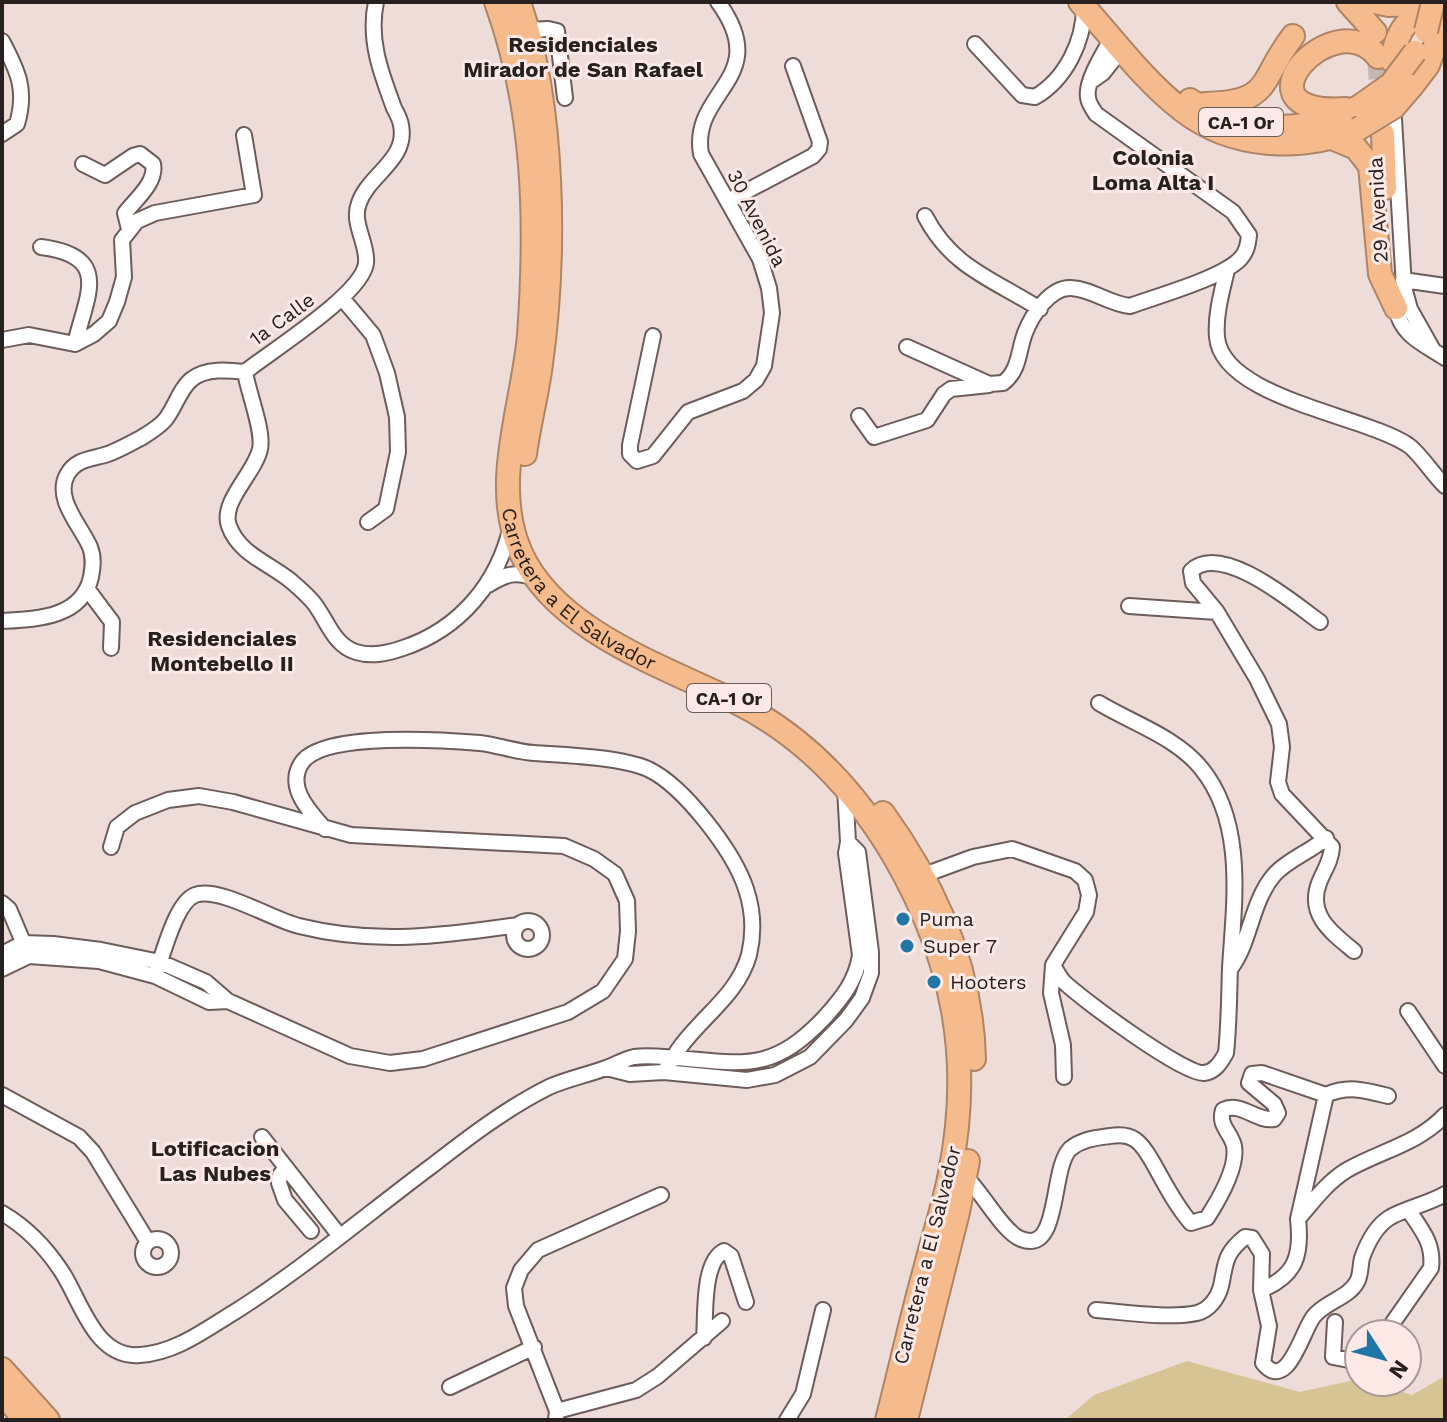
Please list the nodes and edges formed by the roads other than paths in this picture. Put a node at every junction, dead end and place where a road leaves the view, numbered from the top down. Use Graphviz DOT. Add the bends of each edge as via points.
graph roads {
  1 [pos="376,2"];
  2 [pos="496,2"];
  3 [pos="519,2"];
  4 [pos="718,2"];
  5 [pos="1373,2"];
  6 [pos="1433,2"];
  7 [pos="1088,4"];
  8 [pos="1445,4"];
  9 [pos="1327,17"];
  10 [pos="528,30"];
  11 [pos="1440,30"];
  12 [pos="2,41"];
  13 [pos="975,44"];
  14 [pos="1117,44"];
  15 [pos="1384,59"];
  16 [pos="793,66"];
  17 [pos="565,98"];
  18 [pos="1196,104"];
  19 [pos="1359,114"];
  20 [pos="2,134"];
  21 [pos="1383,134"];
  22 [pos="244,135"];
  23 [pos="1332,138"];
  24 [pos="83,164"];
  25 [pos="728,201"];
  26 [pos="925,216"];
  27 [pos="129,229"];
  28 [pos="41,247"];
  29 [pos="1227,270"];
  30 [pos="1443,285"];
  31 [pos="1401,293"];
  32 [pos="342,298"];
  33 [pos="1040,309"];
  34 [pos="653,336"];
  35 [pos="2,340"];
  36 [pos="75,344"];
  37 [pos="907,347"];
  38 [pos="1441,350"];
  39 [pos="245,372"];
  40 [pos="989,384"];
  41 [pos="859,416"];
  42 [pos="1445,486"];
  43 [pos="368,522"];
  44 [pos="511,525"];
  45 [pos="534,578"];
  46 [pos="485,587"];
  47 [pos="88,590"];
  48 [pos="1129,606"];
  49 [pos="1217,612"];
  50 [pos="2,621"];
  51 [pos="1320,622"];
  52 [pos="111,648"];
  53 [pos="1099,703"];
  54 [pos="845,785"];
  55 [pos="325,830"];
  56 [pos="882,836"];
  57 [pos="1326,838"];
  58 [pos="111,847"];
  59 [pos="924,875"];
  60 [pos="2,903"];
  61 [pos="518,925"];
  62 [pos="26,950"];
  63 [pos="1354,951"];
  64 [pos="2,954"];
  65 [pos="1053,965"];
  66 [pos="2,969"];
  67 [pos="157,969"];
  68 [pos="1230,969"];
  69 [pos="864,971"];
  70 [pos="832,1010"];
  71 [pos="1408,1011"];
  72 [pos="846,1020"];
  73 [pos="673,1058"];
  74 [pos="728,1062"];
  75 [pos="1445,1066"];
  76 [pos="606,1068"];
  77 [pos="664,1072"];
  78 [pos="1064,1077"];
  79 [pos="727,1078"];
  80 [pos="2,1095"];
  81 [pos="1326,1095"];
  82 [pos="1388,1096"];
  83 [pos="1445,1115"];
  84 [pos="262,1137"];
  85 [pos="286,1168"];
  86 [pos="965,1176"];
  87 [pos="1445,1194"];
  88 [pos="661,1195"];
  89 [pos="1409,1211"];
  90 [pos="2,1213"];
  91 [pos="1298,1219"];
  92 [pos="311,1231"];
  93 [pos="339,1235"];
  94 [pos="148,1242"];
  95 [pos="1261,1290"];
  96 [pos="746,1302"];
  97 [pos="823,1310"];
  98 [pos="1096,1310"];
  99 [pos="1396,1318"];
  100 [pos="722,1321"];
  101 [pos="1335,1322"];
  102 [pos="704,1338"];
  103 [pos="534,1347"];
  104 [pos="1343,1361"];
  105 [pos="2,1369"];
  106 [pos="450,1387"];
  107 [pos="2,1393"];
  108 [pos="556,1415"];
  109 [pos="25,1420"];
  110 [pos="48,1420"];
  111 [pos="787,1420"];
  112 [pos="887,1420"];
  113 [pos="906,1420"];
  1 -- 32 [label="street, 1a Calle" via="375,55 402,139 395,157 359,201 357,219 366,262 361,278"];
  2 -- 44 [label="highway, Carretera a El Salvador / CA-1 Or" via="522,92 532,173 529,335 512,440"];
  3 -- 10 [label="highway, Carretera a El Salvador / CA-1 Or"];
  4 -- 25 [label="street, 30 Avenida" via="730,18 738,50 732,77 704,118 699,139 701,154"];
  5 -- 8 [label="highway"];
  6 -- 11 [label="highway, CA-1 Or, bridge"];
  7 -- 13 [label="street" via="1081,41 1051,85 1035,97 1022,95"];
  7 -- 14 [label="highway, CA-1 Or"];
  7 -- 18 [label="highway, CA-1 Or"];
  9 -- 15 [label="highway" via="1358,28"];
  9 -- 15 [label="highway" via="1367,25 1384,44"];
  9 -- 18 [label="highway" via="1304,24 1287,43 1268,81 1252,96"];
  9 -- 19 [label="highway" via="1296,53 1295,88 1319,108"];
  10 -- 17 [label="street" via="557,31"];
  10 -- 59 [label="highway, Carretera a El Salvador / CA-1 Or" via="544,113 548,202 545,333 523,467 528,534 553,578 598,619 753,696 808,733 880,809"];
  11 -- 15 [label="highway" via="1420,14 1410,20"];
  11 -- 19 [label="highway, CA-1 Or, bridge"];
  11 -- 19 [label="highway, CA-1 Or, bridge" via="1418,78 1394,107"];
  12 -- 20 [label="street" via="21,81 24,102 17,124"];
  14 -- 23 [label="highway, CA-1 Or" via="1176,105 1223,133 1281,144"];
  14 -- 29 [label="street" via="1094,67 1087,99 1096,114 1240,220 1249,235 1248,247"];
  15 -- 31 [label="street, 29 Avenida"];
  16 -- 25 [label="street" via="819,149"];
  18 -- 19 [label="highway, CA-1 Or" via="1231,119 1281,126"];
  19 -- 23 [label="highway, CA-1 Or"];
  21 -- 31 [label="highway" via="1389,266"];
  22 -- 27 [label="street" via="254,195 155,213"];
  23 -- 31 [label="highway" via="1356,148 1370,166 1380,274"];
  24 -- 27 [label="street" via="105,175 140,154 153,164 152,178 125,213"];
  25 -- 34 [label="street, 30 Avenida" via="760,259 769,288 772,313 764,366 743,391 688,412 653,456 637,461 630,445"];
  26 -- 33 [label="street" via="956,259"];
  27 -- 36 [label="street" via="122,240 124,277 109,321"];
  28 -- 36 [label="street" via="77,259 91,279"];
  29 -- 33 [label="street" via="1130,306 1069,287 1051,294"];
  29 -- 42 [label="street" via="1217,337 1233,366 1304,407 1407,444"];
  30 -- 31 [label="street"];
  31 -- 38 [label="street" via="1401,324"];
  32 -- 39 [label="street, 1a Calle"];
  32 -- 43 [label="street" via="373,335 397,417 398,452 386,509"];
  33 -- 40 [label="street" via="1027,328 1016,369 1003,383"];
  35 -- 36 [label="street" via="29,335"];
  37 -- 40 [label="street"];
  39 -- 46 [label="street" via="260,449 229,507 230,530 243,549 313,601 340,643 356,652 384,654 427,640"];
  39 -- 47 [label="street" via="223,370 191,379 152,431 107,455 82,460 67,474 62,490 94,565"];
  40 -- 41 [label="street" via="951,389 927,420 874,437"];
  44 -- 45 [label="highway, Carretera a El Salvador / CA-1 Or"];
  44 -- 46 [label="street" via="501,561"];
  45 -- 46 [label="street" via="518,572"];
  45 -- 54 [label="highway, Carretera a El Salvador / CA-1 Or" via="597,633 744,706 800,743"];
  47 -- 50 [label="street" via="75,606 58,614"];
  47 -- 52 [label="street" via="112,622"];
  48 -- 49 [label="street"];
  49 -- 51 [label="street" via="1193,583 1196,565 1236,567 1273,586"];
  49 -- 57 [label="street" via="1279,724 1282,794"];
  53 -- 68 [label="street" via="1181,748 1202,769 1221,804 1233,848"];
  54 -- 56 [label="highway, Carretera a El Salvador / CA-1 Or"];
  54 -- 69 [label="street" via="846,853 863,937"];
  55 -- 58 [label="street" via="217,798 184,796 122,822"];
  55 -- 67 [label="street" via="408,840 564,846 615,874 627,901 625,959 603,991 568,1012 423,1059 390,1063 350,1056 228,1001 209,1002"];
  55 -- 73 [label="street" via="299,797 298,774 303,762 326,747 422,738 617,761 661,777 693,805 735,865 753,924 748,957 733,989"];
  56 -- 59 [label="highway" via="911,875"];
  56 -- 112 [label="highway, Carretera a El Salvador / CA-1 Or" via="917,898 940,955 954,1008 961,1074 950,1176"];
  57 -- 63 [label="street" via="1331,859 1314,899 1318,917"];
  57 -- 68 [label="street" via="1275,874"];
  59 -- 65 [label="street" via="1012,849 1075,871 1088,887 1088,905"];
  59 -- 86 [label="highway, Carretera a El Salvador / CA-1 Or" via="955,954 972,1026 974,1109"];
  60 -- 62 [label="street"];
  61 -- 67 [label="street" via="433,937 333,934 211,893 194,896 180,908"];
  62 -- 64 [label="street"];
  62 -- 66 [label="street"];
  62 -- 67 [label="street"];
  65 -- 68 [label="street" via="1062,980 1147,1044 1204,1073 1218,1066 1226,1053"];
  65 -- 78 [label="street" via="1051,993"];
  69 -- 70 [label="street"];
  69 -- 72 [label="street" via="862,998"];
  70 -- 72 [label="street"];
  70 -- 74 [label="street" via="799,1042 769,1059"];
  71 -- 75 [label="street"];
  72 -- 79 [label="street" via="794,1068 747,1080"];
  73 -- 74 [label="street"];
  73 -- 76 [label="street" via="631,1058"];
  73 -- 77 [label="street"];
  74 -- 79 [label="street"];
  76 -- 77 [label="street" via="630,1074"];
  76 -- 93 [label="street" via="527,1098"];
  77 -- 79 [label="street"];
  80 -- 94 [label="street" via="79,1137"];
  81 -- 82 [label="street" via="1342,1088"];
  81 -- 86 [label="street" via="1252,1074 1249,1083 1278,1113 1267,1121 1239,1108 1223,1110 1222,1123 1234,1146 1229,1178 1207,1218 1191,1223 1143,1146 1121,1134 1083,1140 1068,1151 1058,1170 1050,1227 1039,1239 1024,1241 1010,1234"];
  81 -- 91 [label="street"];
  83 -- 91 [label="street" via="1405,1144 1345,1171"];
  84 -- 85 [label="street"];
  85 -- 92 [label="street" via="280,1175 281,1191"];
  85 -- 93 [label="street"];
  86 -- 113 [label="highway, Carretera a El Salvador / CA-1 Or"];
  87 -- 89 [label="street"];
  88 -- 103 [label="street" via="538,1250 529,1260 514,1288"];
  89 -- 95 [label="street" via="1389,1218 1372,1235 1358,1281 1315,1314 1294,1357 1275,1371 1263,1363 1269,1326"];
  89 -- 99 [label="street" via="1433,1255 1431,1268"];
  90 -- 93 [label="street" via="53,1259 103,1341 137,1356 198,1335"];
  91 -- 95 [label="street" via="1297,1259 1276,1284"];
  95 -- 98 [label="street" via="1262,1254 1252,1238 1245,1237 1223,1263 1212,1304 1198,1313"];
  96 -- 102 [label="street" via="731,1256 719,1253 710,1266"];
  97 -- 111 [label="street" via="803,1394"];
  100 -- 102 [label="street"];
  101 -- 104 [label="street" via="1333,1357"];
  102 -- 108 [label="street" via="636,1390"];
  103 -- 106 [label="street"];
  103 -- 108 [label="street"];
  105 -- 110 [label="highway"];
  107 -- 109 [label="highway"];
}
